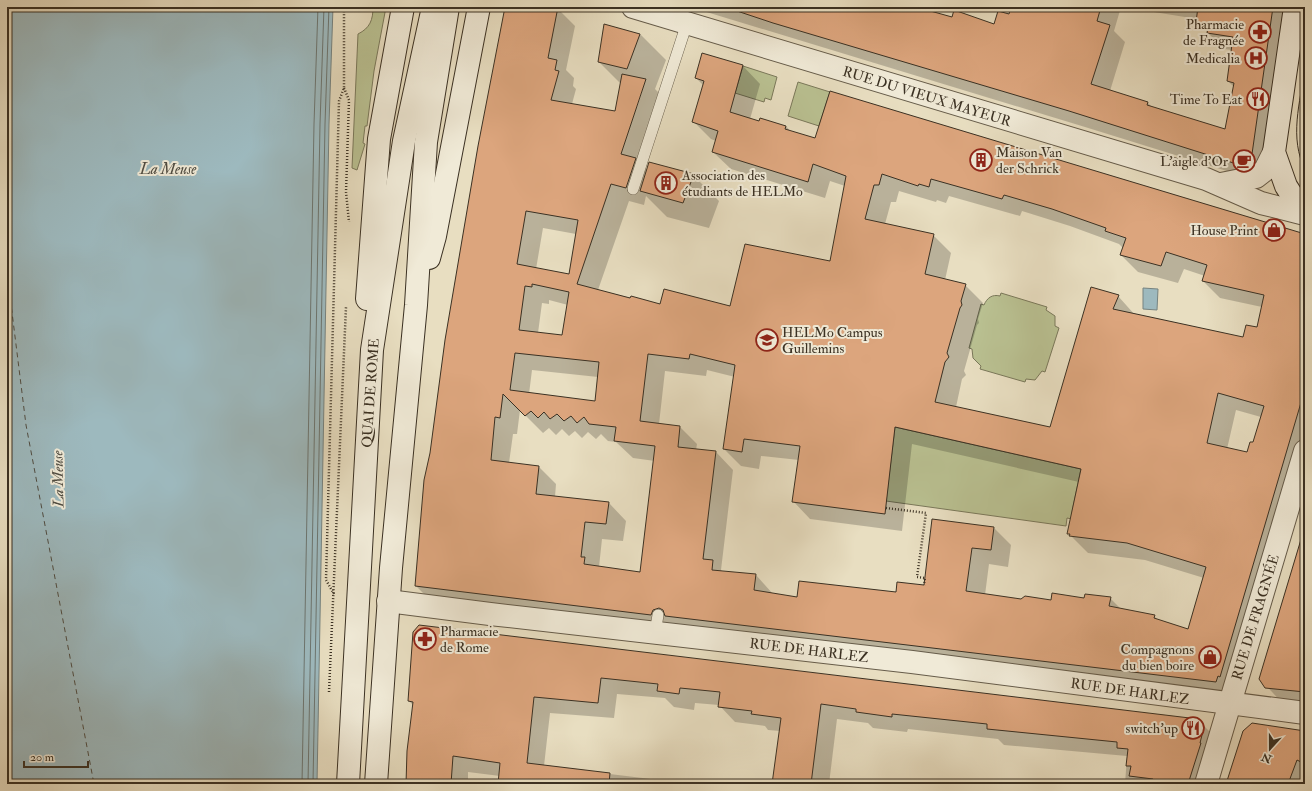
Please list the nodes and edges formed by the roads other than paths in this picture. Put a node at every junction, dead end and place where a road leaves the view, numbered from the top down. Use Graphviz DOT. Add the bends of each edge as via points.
graph roads {
  1 [pos="403,7"];
  2 [pos="433,7"];
  3 [pos="448,7"];
  4 [pos="479,7"];
  5 [pos="633,7"];
  6 [pos="1295,7"];
  7 [pos="687,23"];
  8 [pos="1274,152"];
  9 [pos="1220,184"];
  10 [pos="634,189"];
  11 [pos="1305,211"];
  12 [pos="1305,214"];
  13 [pos="416,305"];
  14 [pos="372,350"];
  15 [pos="1305,451"];
  16 [pos="358,597"];
  17 [pos="388,601"];
  18 [pos="1230,704"];
  19 [pos="1305,713"];
  20 [pos="348,784"];
  21 [pos="376,784"];
  22 [pos="1206,784"];
  1 -- 14 [label="street" via="378,139 366,303"];
  2 -- 14 [label="street, QUAI DE ROME" via="404,141"];
  3 -- 13 [label="street" via="426,142"];
  4 -- 13 [label="street" via="435,236"];
  5 -- 7 [label="street, RUE DU VIEUX MAYEUR"];
  6 -- 8 [label="street"];
  7 -- 9 [label="street, RUE DU VIEUX MAYEUR"];
  7 -- 10 [label="lane"];
  8 -- 9 [label="street" via="1265,170 1256,177"];
  8 -- 11 [label="street" via="1289,191"];
  9 -- 12 [label="street, RUE DU VIEUX MAYEUR" via="1261,203"];
  13 -- 17 [label="street"];
  14 -- 16 [label="street, QUAI DE ROME"];
  15 -- 18 [label="street, RUE DE FRAGNÉE"];
  16 -- 17 [label="street, RUE DE HARLEZ"];
  16 -- 20 [label="street, QUAI DE ROME"];
  17 -- 18 [label="street, RUE DE HARLEZ" via="656,624 912,662"];
  17 -- 21 [label="street"];
  18 -- 19 [label="street, RUE DE HARLEZ"];
  18 -- 22 [label="street, RUE DE FRAGNÉE"];
}
